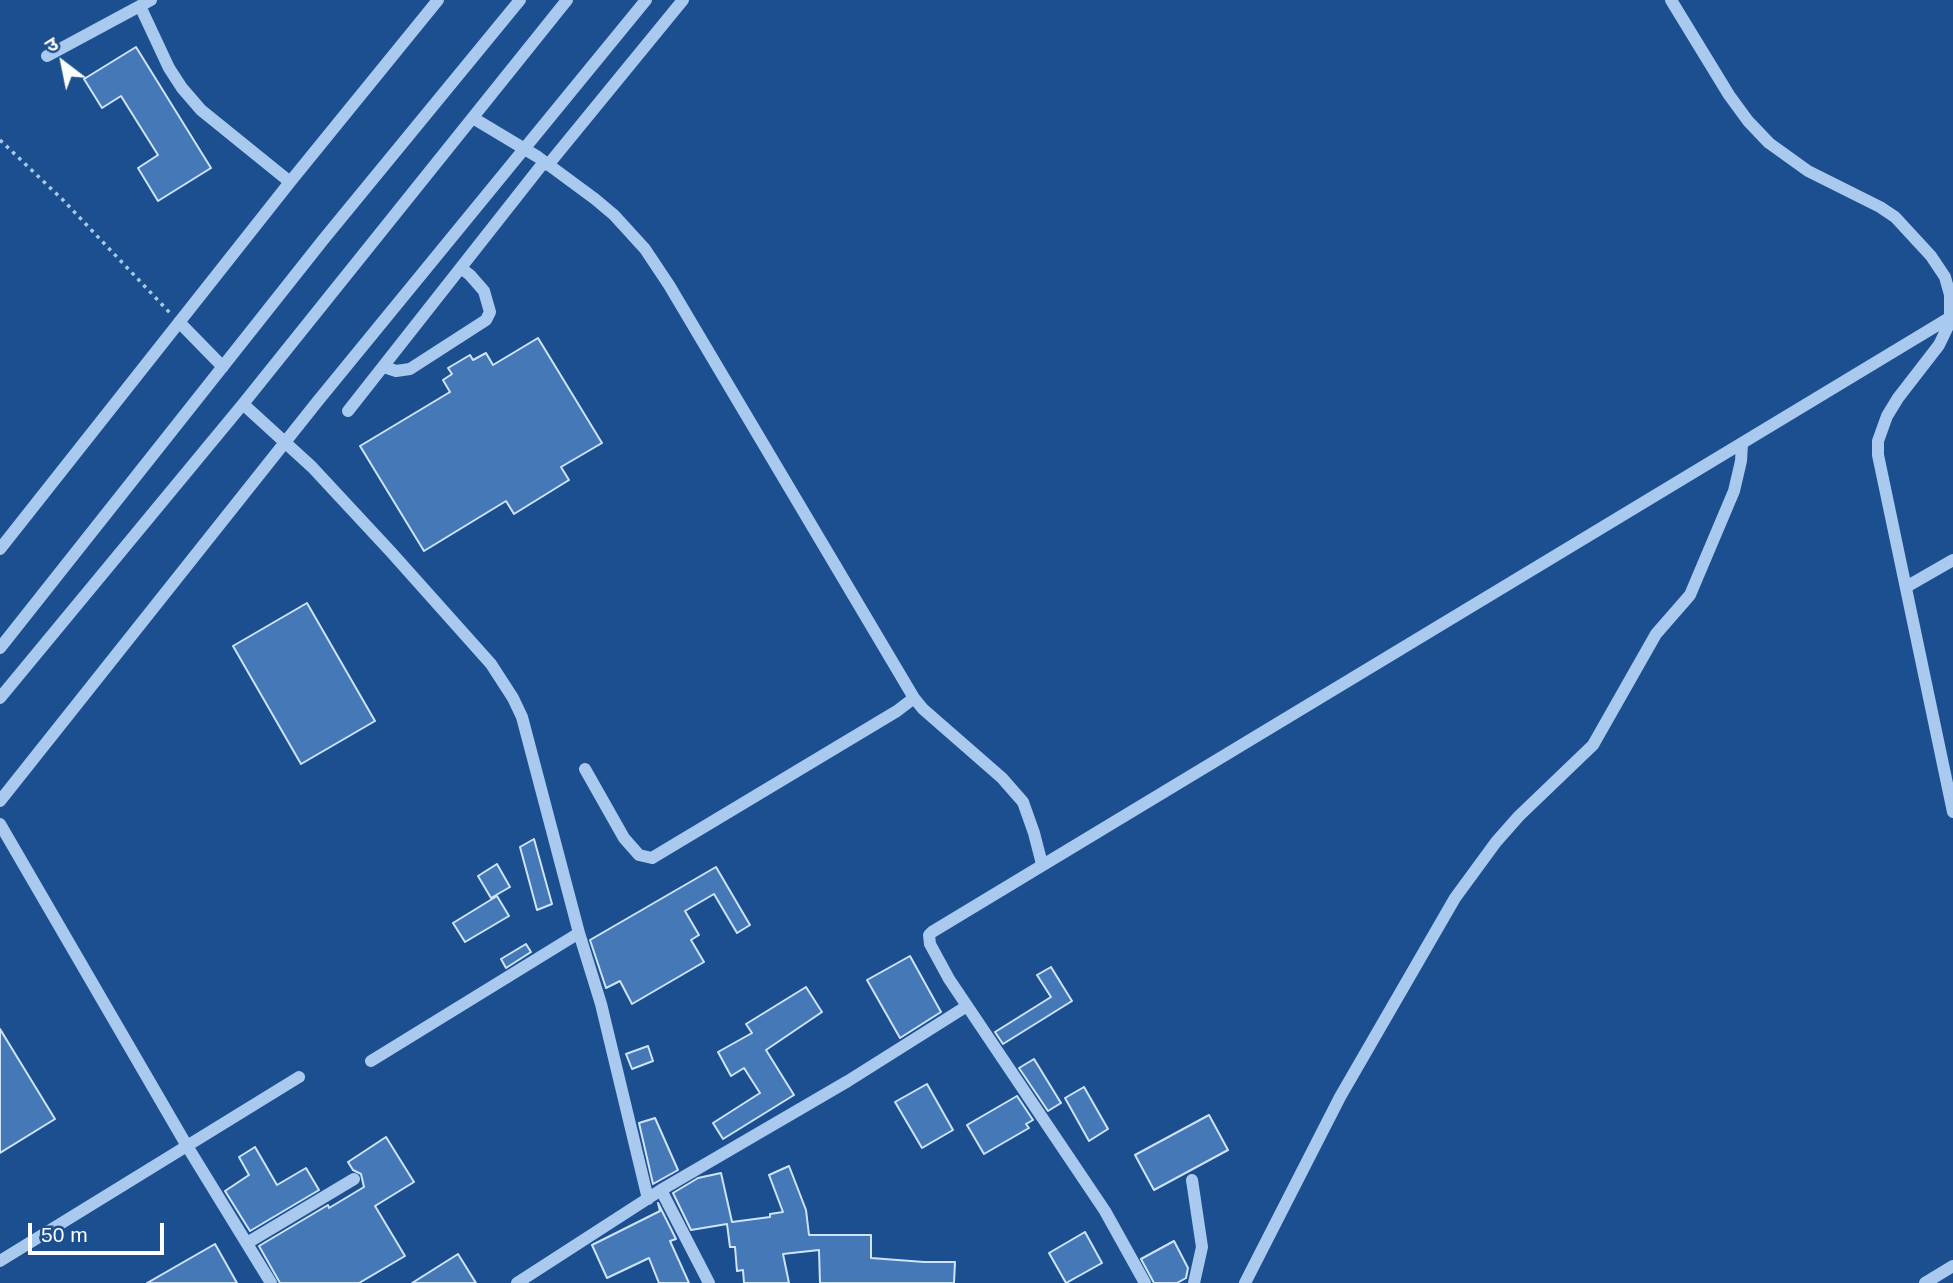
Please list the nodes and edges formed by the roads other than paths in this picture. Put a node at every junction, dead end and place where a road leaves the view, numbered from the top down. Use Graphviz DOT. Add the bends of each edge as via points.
graph roads {
  1 [pos="438,0"];
  2 [pos="520,0"];
  3 [pos="567,0"];
  4 [pos="646,0"];
  5 [pos="683,0"];
  6 [pos="1671,0"];
  7 [pos="145,3"];
  8 [pos="47,56"];
  9 [pos="473,118"];
  10 [pos="524,148"];
  11 [pos="546,163"];
  12 [pos="290,182"];
  13 [pos="462,270"];
  14 [pos="1952,314"];
  15 [pos="179,322"];
  16 [pos="223,366"];
  17 [pos="384,367"];
  18 [pos="243,404"];
  19 [pos="348,411"];
  20 [pos="286,441"];
  21 [pos="1742,444"];
  22 [pos="0,549"];
  23 [pos="1953,560"];
  24 [pos="1906,587"];
  25 [pos="0,648"];
  26 [pos="0,698"];
  27 [pos="914,698"];
  28 [pos="585,769"];
  29 [pos="0,801"];
  30 [pos="1953,813"];
  31 [pos="0,824"];
  32 [pos="1042,864"];
  33 [pos="579,933"];
  34 [pos="967,1006"];
  35 [pos="372,1061"];
  36 [pos="299,1077"];
  37 [pos="187,1146"];
  38 [pos="354,1179"];
  39 [pos="1192,1180"];
  40 [pos="661,1190"];
  41 [pos="648,1199"];
  42 [pos="247,1243"];
  43 [pos="0,1261"];
  44 [pos="1953,1266"];
  45 [pos="271,1283"];
  46 [pos="517,1283"];
  47 [pos="709,1283"];
  48 [pos="1145,1283"];
  49 [pos="1194,1283"];
  50 [pos="1245,1283"];
  51 [pos="1925,1283"];
  1 -- 12 [label="street"];
  2 -- 16 [label="street"];
  3 -- 9 [label="street"];
  4 -- 10 [label="street"];
  5 -- 11 [label="street"];
  6 -- 14 [label="street" via="1748,121 1787,158 1895,217 1945,277"];
  7 -- 8 [label="street"];
  7 -- 12 [label="street" via="169,68 182,88 201,110"];
  9 -- 10 [label="street"];
  9 -- 18 [label="street"];
  10 -- 11 [label="street"];
  10 -- 20 [label="street"];
  11 -- 13 [label="street"];
  11 -- 27 [label="street" via="614,215 670,285"];
  12 -- 15 [label="street"];
  13 -- 17 [label="street"];
  13 -- 17 [label="street" via="484,291 490,312 486,320 410,369"];
  14 -- 21 [label="street"];
  14 -- 24 [label="street" via="1939,345 1898,398 1878,441"];
  15 -- 16 [label="street"];
  15 -- 22 [label="street"];
  16 -- 25 [label="street"];
  17 -- 19 [label="street"];
  18 -- 20 [label="street"];
  18 -- 26 [label="street"];
  20 -- 29 [label="street"];
  20 -- 33 [label="street" via="443,610 508,688 522,718"];
  21 -- 32 [label="street"];
  21 -- 50 [label="street" via="1734,491 1690,595 1656,634 1593,745 1519,816 1455,898 1340,1097"];
  23 -- 24 [label="street"];
  24 -- 30 [label="street"];
  27 -- 28 [label="street" via="652,858 639,855 624,838"];
  27 -- 32 [label="street" via="1023,802"];
  31 -- 37 [label="street"];
  32 -- 34 [label="street" via="929,935"];
  33 -- 35 [label="street"];
  33 -- 41 [label="street" via="619,1070"];
  34 -- 40 [label="street"];
  34 -- 48 [label="street" via="1105,1211"];
  36 -- 37 [label="street"];
  37 -- 42 [label="street"];
  37 -- 43 [label="street"];
  38 -- 42 [label="street"];
  39 -- 49 [label="street" via="1202,1247"];
  40 -- 41 [label="street"];
  40 -- 47 [label="street"];
  41 -- 46 [label="street"];
  42 -- 45 [label="street"];
  44 -- 51 [label="street"];
}
